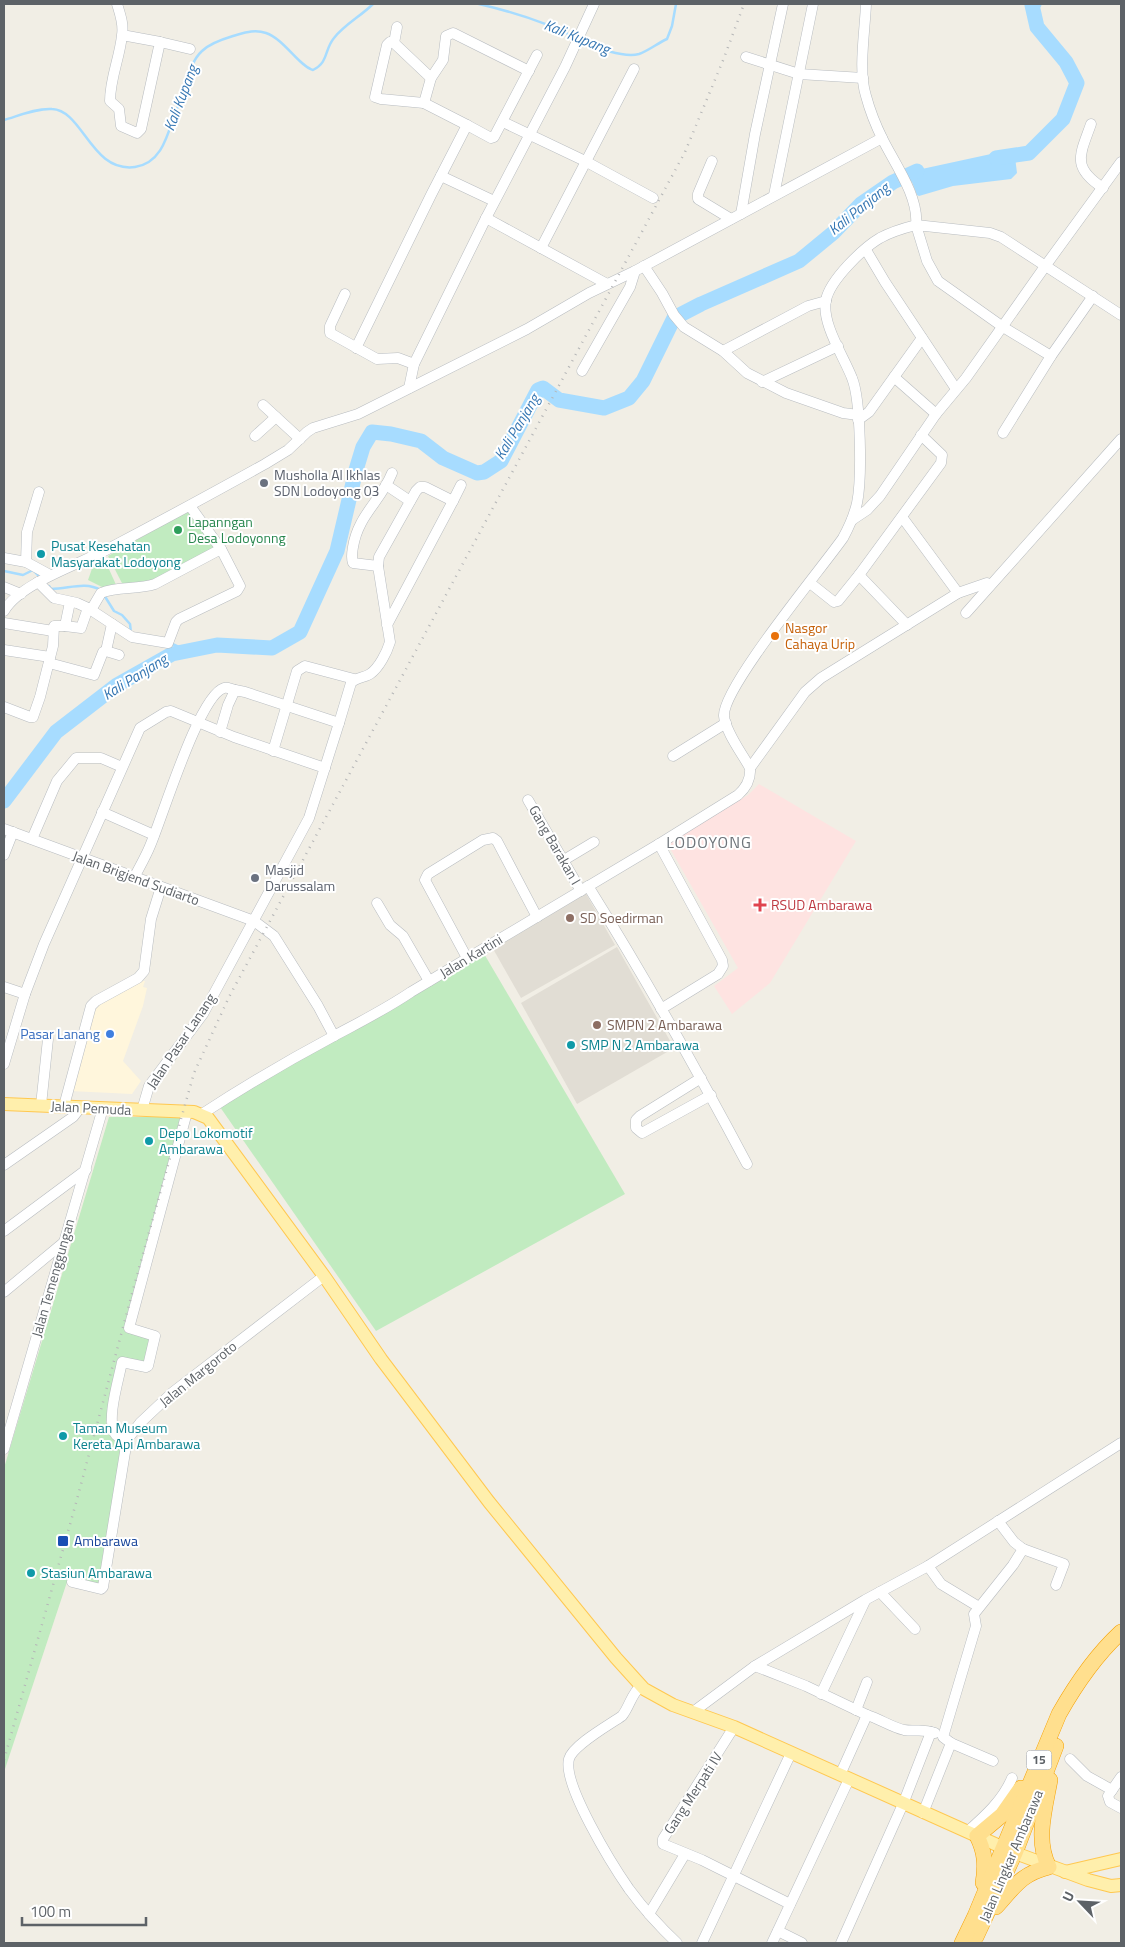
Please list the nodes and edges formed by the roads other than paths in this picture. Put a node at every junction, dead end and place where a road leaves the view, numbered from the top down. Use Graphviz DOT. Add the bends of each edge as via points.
graph roads {
  1 [pos="117,4"];
  2 [pos="594,4"];
  3 [pos="783,4"];
  4 [pos="813,4"];
  5 [pos="866,4"];
  6 [pos="397,27"];
  7 [pos="122,35"];
  8 [pos="160,42"];
  9 [pos="394,43"];
  10 [pos="190,50"];
  11 [pos="537,55"];
  12 [pos="746,57"];
  13 [pos="770,66"];
  14 [pos="634,69"];
  15 [pos="529,71"];
  16 [pos="799,74"];
  17 [pos="431,78"];
  18 [pos="863,78"];
  19 [pos="424,103"];
  20 [pos="503,122"];
  21 [pos="1091,124"];
  22 [pos="467,126"];
  23 [pos="530,135"];
  24 [pos="882,138"];
  25 [pos="585,161"];
  26 [pos="712,161"];
  27 [pos="1121,162"];
  28 [pos="441,176"];
  29 [pos="1102,188"];
  30 [pos="774,195"];
  31 [pos="653,198"];
  32 [pos="494,201"];
  33 [pos="741,214"];
  34 [pos="486,218"];
  35 [pos="731,219"];
  36 [pos="916,225"];
  37 [pos="541,248"];
  38 [pos="866,250"];
  39 [pos="1046,265"];
  40 [pos="640,269"];
  41 [pos="607,284"];
  42 [pos="345,294"];
  43 [pos="1093,296"];
  44 [pos="826,300"];
  45 [pos="1121,315"];
  46 [pos="1003,327"];
  47 [pos="922,338"];
  48 [pos="838,346"];
  49 [pos="356,348"];
  50 [pos="723,351"];
  51 [pos="1051,356"];
  52 [pos="414,364"];
  53 [pos="582,371"];
  54 [pos="894,377"];
  55 [pos="762,382"];
  56 [pos="409,388"];
  57 [pos="956,389"];
  58 [pos="263,404"];
  59 [pos="936,414"];
  60 [pos="276,417"];
  61 [pos="858,418"];
  62 [pos="1003,433"];
  63 [pos="921,435"];
  64 [pos="255,436"];
  65 [pos="300,438"];
  66 [pos="1121,440"];
  67 [pos="392,473"];
  68 [pos="386,485"];
  69 [pos="461,485"];
  70 [pos="39,492"];
  71 [pos="410,501"];
  72 [pos="453,501"];
  73 [pos="190,506"];
  74 [pos="902,517"];
  75 [pos="852,520"];
  76 [pos="221,549"];
  77 [pos="4,558"];
  78 [pos="26,562"];
  79 [pos="378,566"];
  80 [pos="860,575"];
  81 [pos="44,579"];
  82 [pos="810,583"];
  83 [pos="987,583"];
  84 [pos="4,587"];
  85 [pos="958,593"];
  86 [pos="21,594"];
  87 [pos="70,602"];
  88 [pos="90,609"];
  89 [pos="4,611"];
  90 [pos="966,613"];
  91 [pos="4,623"];
  92 [pos="112,624"];
  93 [pos="387,625"];
  94 [pos="907,625"];
  95 [pos="65,626"];
  96 [pos="53,631"];
  97 [pos="4,650"];
  98 [pos="106,651"];
  99 [pos="119,655"];
  100 [pos="49,660"];
  101 [pos="354,679"];
  102 [pos="235,690"];
  103 [pos="4,707"];
  104 [pos="286,707"];
  105 [pos="197,723"];
  106 [pos="339,723"];
  107 [pos="726,723"];
  108 [pos="220,732"];
  109 [pos="272,751"];
  110 [pos="673,756"];
  111 [pos="122,767"];
  112 [pos="325,768"];
  113 [pos="750,768"];
  114 [pos="528,800"];
  115 [pos="102,812"];
  116 [pos="7,830"];
  117 [pos="154,835"];
  118 [pos="32,839"];
  119 [pos="594,842"];
  120 [pos="659,844"];
  121 [pos="4,855"];
  122 [pos="83,858"];
  123 [pos="564,860"];
  124 [pos="135,876"];
  125 [pos="161,887"];
  126 [pos="585,889"];
  127 [pos="377,903"];
  128 [pos="537,916"];
  129 [pos="254,921"];
  130 [pos="467,958"];
  131 [pos="429,981"];
  132 [pos="4,987"];
  133 [pos="25,994"];
  134 [pos="662,1009"];
  135 [pos="334,1036"];
  136 [pos="48,1039"];
  137 [pos="4,1064"];
  138 [pos="701,1078"];
  139 [pos="711,1095"];
  140 [pos="4,1104"];
  141 [pos="41,1106"];
  142 [pos="64,1106"];
  143 [pos="80,1108"];
  144 [pos="104,1108"];
  145 [pos="142,1110"];
  146 [pos="182,1112"];
  147 [pos="202,1114"];
  148 [pos="748,1164"];
  149 [pos="4,1165"];
  150 [pos="86,1170"];
  151 [pos="4,1231"];
  152 [pos="63,1243"];
  153 [pos="324,1276"];
  154 [pos="4,1292"];
  155 [pos="126,1440"];
  156 [pos="1121,1443"];
  157 [pos="4,1449"];
  158 [pos="998,1521"];
  159 [pos="1023,1550"];
  160 [pos="928,1566"];
  161 [pos="72,1582"];
  162 [pos="1056,1585"];
  163 [pos="880,1592"];
  164 [pos="865,1600"];
  165 [pos="979,1607"];
  166 [pos="915,1629"];
  167 [pos="1121,1632"];
  168 [pos="755,1666"];
  169 [pos="867,1682"];
  170 [pos="642,1686"];
  171 [pos="821,1694"];
  172 [pos="856,1710"];
  173 [pos="693,1712"];
  174 [pos="867,1715"];
  175 [pos="734,1727"];
  176 [pos="931,1732"];
  177 [pos="947,1740"];
  178 [pos="1051,1744"];
  179 [pos="791,1753"];
  180 [pos="1070,1759"];
  181 [pos="993,1760"];
  182 [pos="844,1777"];
  183 [pos="1121,1777"];
  184 [pos="1012,1778"];
  185 [pos="1112,1790"];
  186 [pos="903,1804"];
  187 [pos="1121,1808"];
  188 [pos="923,1812"];
  189 [pos="972,1834"];
  190 [pos="1009,1851"];
  191 [pos="685,1854"];
  192 [pos="1121,1859"];
  193 [pos="1049,1866"];
  194 [pos="1065,1872"];
  195 [pos="733,1875"];
  196 [pos="1121,1885"];
  197 [pos="790,1904"];
  198 [pos="649,1914"];
  199 [pos="980,1918"];
  200 [pos="778,1931"];
  201 [pos="843,1942"];
  202 [pos="677,1943"];
  203 [pos="702,1943"];
  204 [pos="772,1943"];
  205 [pos="802,1943"];
  206 [pos="962,1943"];
  207 [pos="973,1943"];
  1 -- 7 [label="street" via="122,19"];
  2 -- 23 [label="street"];
  3 -- 13 [label="street"];
  4 -- 16 [label="street"];
  5 -- 18 [label="street"];
  6 -- 9 [label="street"];
  7 -- 8 [label="street"];
  7 -- 8 [label="street" via="110,100 119,109 121,126 137,133 141,130"];
  8 -- 10 [label="street"];
  9 -- 17 [label="street"];
  9 -- 19 [label="street" via="390,42 385,50 375,97"];
  11 -- 15 [label="street"];
  12 -- 13 [label="street"];
  13 -- 16 [label="street"];
  13 -- 33 [label="street" via="754,134"];
  14 -- 25 [label="street"];
  15 -- 17 [label="street" via="453,33 446,36 441,65"];
  15 -- 20 [label="street"];
  16 -- 18 [label="street"];
  16 -- 30 [label="street"];
  17 -- 19 [label="street"];
  18 -- 24 [label="street" via="865,95"];
  19 -- 22 [label="street"];
  20 -- 22 [label="street" via="492,138"];
  20 -- 23 [label="street"];
  21 -- 29 [label="street" via="1080,154 1081,164 1088,178"];
  22 -- 28 [label="street"];
  23 -- 25 [label="street"];
  23 -- 32 [label="street"];
  24 -- 30 [label="street"];
  24 -- 36 [label="street" via="916,208"];
  25 -- 31 [label="street"];
  25 -- 37 [label="street"];
  26 -- 35 [label="street" via="698,199"];
  27 -- 29 [label="street"];
  28 -- 32 [label="street"];
  28 -- 49 [label="street"];
  29 -- 39 [label="street"];
  30 -- 33 [label="street"];
  32 -- 34 [label="street"];
  33 -- 35 [label="street"];
  34 -- 37 [label="street"];
  34 -- 52 [label="street"];
  35 -- 40 [label="street"];
  36 -- 38 [label="street" via="879,239"];
  36 -- 39 [label="street" via="990,233"];
  36 -- 46 [label="street" via="927,261 938,281"];
  37 -- 41 [label="street"];
  38 -- 44 [label="street" via="840,275"];
  38 -- 47 [label="street"];
  39 -- 43 [label="street"];
  39 -- 46 [label="street"];
  40 -- 41 [label="street"];
  40 -- 50 [label="street" via="659,288 684,327"];
  40 -- 53 [label="street"];
  41 -- 56 [label="street" via="527,329"];
  42 -- 49 [label="street" via="330,332"];
  43 -- 45 [label="street"];
  43 -- 51 [label="street"];
  44 -- 48 [label="street" via="826,317"];
  44 -- 50 [label="street" via="808,306"];
  46 -- 51 [label="street"];
  46 -- 57 [label="street"];
  47 -- 54 [label="street"];
  47 -- 57 [label="street"];
  48 -- 55 [label="street"];
  48 -- 61 [label="street" via="854,381"];
  49 -- 52 [label="street" via="377,359 398,358"];
  50 -- 55 [label="street"];
  51 -- 62 [label="street"];
  52 -- 56 [label="street"];
  54 -- 59 [label="street"];
  54 -- 61 [label="street" via="869,412"];
  55 -- 61 [label="street"];
  56 -- 65 [label="street" via="358,414 313,428"];
  57 -- 59 [label="street"];
  58 -- 60 [label="street"];
  59 -- 63 [label="street"];
  60 -- 64 [label="street"];
  60 -- 65 [label="street"];
  61 -- 75 [label="street" via="859,479"];
  63 -- 74 [label="street" via="942,455 942,459"];
  63 -- 75 [label="street" via="880,496"];
  65 -- 73 [label="street" via="288,450"];
  66 -- 90 [label="street"];
  67 -- 68 [label="street"];
  68 -- 71 [label="street"];
  68 -- 79 [label="street" via="362,520 351,559"];
  69 -- 72 [label="street"];
  70 -- 78 [label="street" via="27,532"];
  71 -- 72 [label="street" via="420,487"];
  71 -- 79 [label="street" via="384,546"];
  72 -- 93 [label="street"];
  73 -- 76 [label="street"];
  73 -- 81 [label="street"];
  74 -- 80 [label="street"];
  74 -- 85 [label="street"];
  75 -- 82 [label="street"];
  76 -- 88 [label="street" via="155,584 105,591"];
  76 -- 92 [label="street" via="240,589 179,619 168,643 132,637"];
  77 -- 78 [label="street"];
  78 -- 81 [label="street"];
  79 -- 93 [label="street"];
  80 -- 82 [label="street" via="834,602"];
  80 -- 94 [label="street"];
  81 -- 86 [label="street"];
  81 -- 87 [label="street" via="54,598"];
  82 -- 107 [label="street" via="733,689 726,704"];
  83 -- 85 [label="street"];
  84 -- 86 [label="street"];
  85 -- 94 [label="street"];
  86 -- 89 [label="street"];
  87 -- 88 [label="street"];
  87 -- 95 [label="street"];
  88 -- 92 [label="street"];
  88 -- 95 [label="street" via="81,628"];
  91 -- 96 [label="street"];
  92 -- 98 [label="street"];
  93 -- 101 [label="street" via="390,642 387,650 369,675"];
  94 -- 113 [label="street" via="821,678 805,692"];
  95 -- 96 [label="street" via="54,626"];
  96 -- 100 [label="street"];
  97 -- 100 [label="street"];
  98 -- 99 [label="street"];
  98 -- 100 [label="street" via="94,675"];
  100 -- 103 [label="street" via="33,717"];
  101 -- 104 [label="street" via="302,666 297,671"];
  101 -- 106 [label="street, Jalan Pasar Lanang"];
  102 -- 104 [label="street"];
  102 -- 105 [label="street" via="222,689 215,695"];
  102 -- 108 [label="street"];
  104 -- 106 [label="street"];
  104 -- 109 [label="street"];
  105 -- 108 [label="street"];
  105 -- 111 [label="street" via="176,712 166,712 140,728"];
  105 -- 117 [label="street"];
  106 -- 112 [label="street, Jalan Pasar Lanang"];
  107 -- 110 [label="street"];
  107 -- 113 [label="street"];
  108 -- 109 [label="street"];
  109 -- 112 [label="street"];
  111 -- 115 [label="street"];
  111 -- 118 [label="street" via="101,758 76,758 57,781"];
  112 -- 129 [label="street, Jalan Pasar Lanang" via="309,818"];
  113 -- 120 [label="street, Jalan Kartini" via="748,784 738,795"];
  114 -- 123 [label="street, Gang Barakan I"];
  115 -- 117 [label="street"];
  115 -- 122 [label="street"];
  116 -- 118 [label="street, Jalan Brigjend Sudiarto"];
  116 -- 121 [label="street"];
  117 -- 124 [label="street"];
  118 -- 122 [label="street, Jalan Brigjend Sudiarto"];
  119 -- 123 [label="street"];
  120 -- 126 [label="street, Jalan Kartini"];
  120 -- 134 [label="street" via="723,966 718,974"];
  122 -- 124 [label="street, Jalan Brigjend Sudiarto"];
  122 -- 133 [label="street"];
  123 -- 126 [label="street, Gang Barakan I"];
  124 -- 125 [label="street, Jalan Brigjend Sudiarto"];
  125 -- 129 [label="street, Jalan Brigjend Sudiarto"];
  125 -- 142 [label="street" via="151,919 144,971 138,978 91,1006"];
  126 -- 128 [label="street, Jalan Kartini"];
  126 -- 134 [label="street, Gang Barakan I"];
  127 -- 131 [label="street" via="390,925 403,936"];
  128 -- 130 [label="street, Jalan Kartini"];
  128 -- 130 [label="street" via="497,841 488,837 468,848 424,880"];
  129 -- 135 [label="street, Jalan Brigjend Sudiarto" via="274,936"];
  129 -- 145 [label="street, Jalan Pasar Lanang" via="203,1014 149,1086"];
  130 -- 131 [label="street, Jalan Kartini"];
  131 -- 135 [label="street, Jalan Kartini" via="384,1010"];
  132 -- 133 [label="street"];
  133 -- 137 [label="street"];
  134 -- 138 [label="street, Gang Barakan I"];
  135 -- 147 [label="street, Jalan Kartini"];
  136 -- 141 [label="street"];
  138 -- 139 [label="street, Gang Barakan I"];
  138 -- 139 [label="street" via="640,1116 636,1120 636,1128 642,1133"];
  139 -- 148 [label="street, Gang Barakan I"];
  140 -- 141 [label="main road, Jalan Pemuda"];
  141 -- 142 [label="main road, Jalan Pemuda"];
  142 -- 143 [label="main road, Jalan Pemuda"];
  143 -- 144 [label="main road, Jalan Pemuda"];
  143 -- 149 [label="street"];
  144 -- 145 [label="main road, Jalan Pemuda"];
  144 -- 150 [label="street, Jalan Temenggungan"];
  145 -- 146 [label="main road, Jalan Pemuda"];
  146 -- 147 [label="main road, Jalan Pemuda"];
  146 -- 155 [label="street" via="128,1328 155,1336 148,1366 122,1362 111,1419 115,1434"];
  147 -- 153 [label="main road" via="214,1124"];
  150 -- 151 [label="street"];
  150 -- 152 [label="street, Jalan Temenggungan"];
  152 -- 154 [label="street"];
  152 -- 157 [label="street, Jalan Temenggungan"];
  153 -- 155 [label="street, Jalan Margoroto" via="173,1392"];
  153 -- 170 [label="main road" via="381,1359 489,1502"];
  155 -- 161 [label="street" via="103,1587"];
  156 -- 158 [label="street"];
  158 -- 159 [label="street"];
  158 -- 160 [label="street"];
  159 -- 162 [label="street" via="1064,1564"];
  159 -- 165 [label="street"];
  160 -- 163 [label="street"];
  160 -- 165 [label="street" via="941,1584"];
  163 -- 164 [label="street"];
  163 -- 166 [label="street"];
  164 -- 168 [label="street"];
  164 -- 171 [label="street"];
  165 -- 177 [label="street" via="974,1614 976,1626"];
  167 -- 178 [label="highway, Jalan Lingkar Ambarawa / 15" via="1083,1677 1076,1699"];
  168 -- 171 [label="street"];
  168 -- 173 [label="street"];
  169 -- 172 [label="street"];
  170 -- 173 [label="main road" via="667,1702"];
  170 -- 198 [label="street" via="622,1716 571,1754 568,1766 582,1808 629,1889"];
  171 -- 172 [label="street"];
  172 -- 174 [label="street"];
  173 -- 175 [label="main road"];
  174 -- 176 [label="street" via="906,1730"];
  174 -- 182 [label="street"];
  175 -- 179 [label="main road"];
  175 -- 191 [label="street, Gang Merpati IV" via="663,1839 664,1846"];
  176 -- 177 [label="street"];
  176 -- 186 [label="street"];
  177 -- 181 [label="street"];
  177 -- 188 [label="street"];
  178 -- 189 [label="highway" via="1002,1815"];
  178 -- 190 [label="highway, Jalan Lingkar Ambarawa / 15"];
  178 -- 193 [label="highway" via="1042,1831 1042,1848"];
  179 -- 182 [label="main road"];
  179 -- 195 [label="street"];
  180 -- 185 [label="street" via="1086,1776"];
  182 -- 186 [label="main road"];
  182 -- 197 [label="street"];
  183 -- 185 [label="street"];
  184 -- 189 [label="street" via="1007,1791"];
  185 -- 187 [label="street" via="1108,1799"];
  186 -- 188 [label="main road"];
  186 -- 201 [label="street"];
  188 -- 189 [label="main road"];
  189 -- 190 [label="main road"];
  189 -- 199 [label="highway" via="983,1848 986,1862"];
  190 -- 193 [label="main road"];
  190 -- 199 [label="highway, Jalan Lingkar Ambarawa / 15"];
  191 -- 195 [label="street, Gang Merpati IV"];
  191 -- 198 [label="street"];
  192 -- 194 [label="main road"];
  193 -- 194 [label="main road"];
  193 -- 199 [label="highway" via="1024,1876"];
  194 -- 196 [label="main road" via="1111,1886"];
  195 -- 197 [label="street, Gang Merpati IV"];
  195 -- 203 [label="street"];
  197 -- 200 [label="street"];
  198 -- 202 [label="street"];
  199 -- 206 [label="highway, Jalan Lingkar Ambarawa / 15"];
  199 -- 207 [label="highway, Jalan Lingkar Ambarawa / 15"];
  200 -- 204 [label="street"];
  200 -- 205 [label="street"];
}
